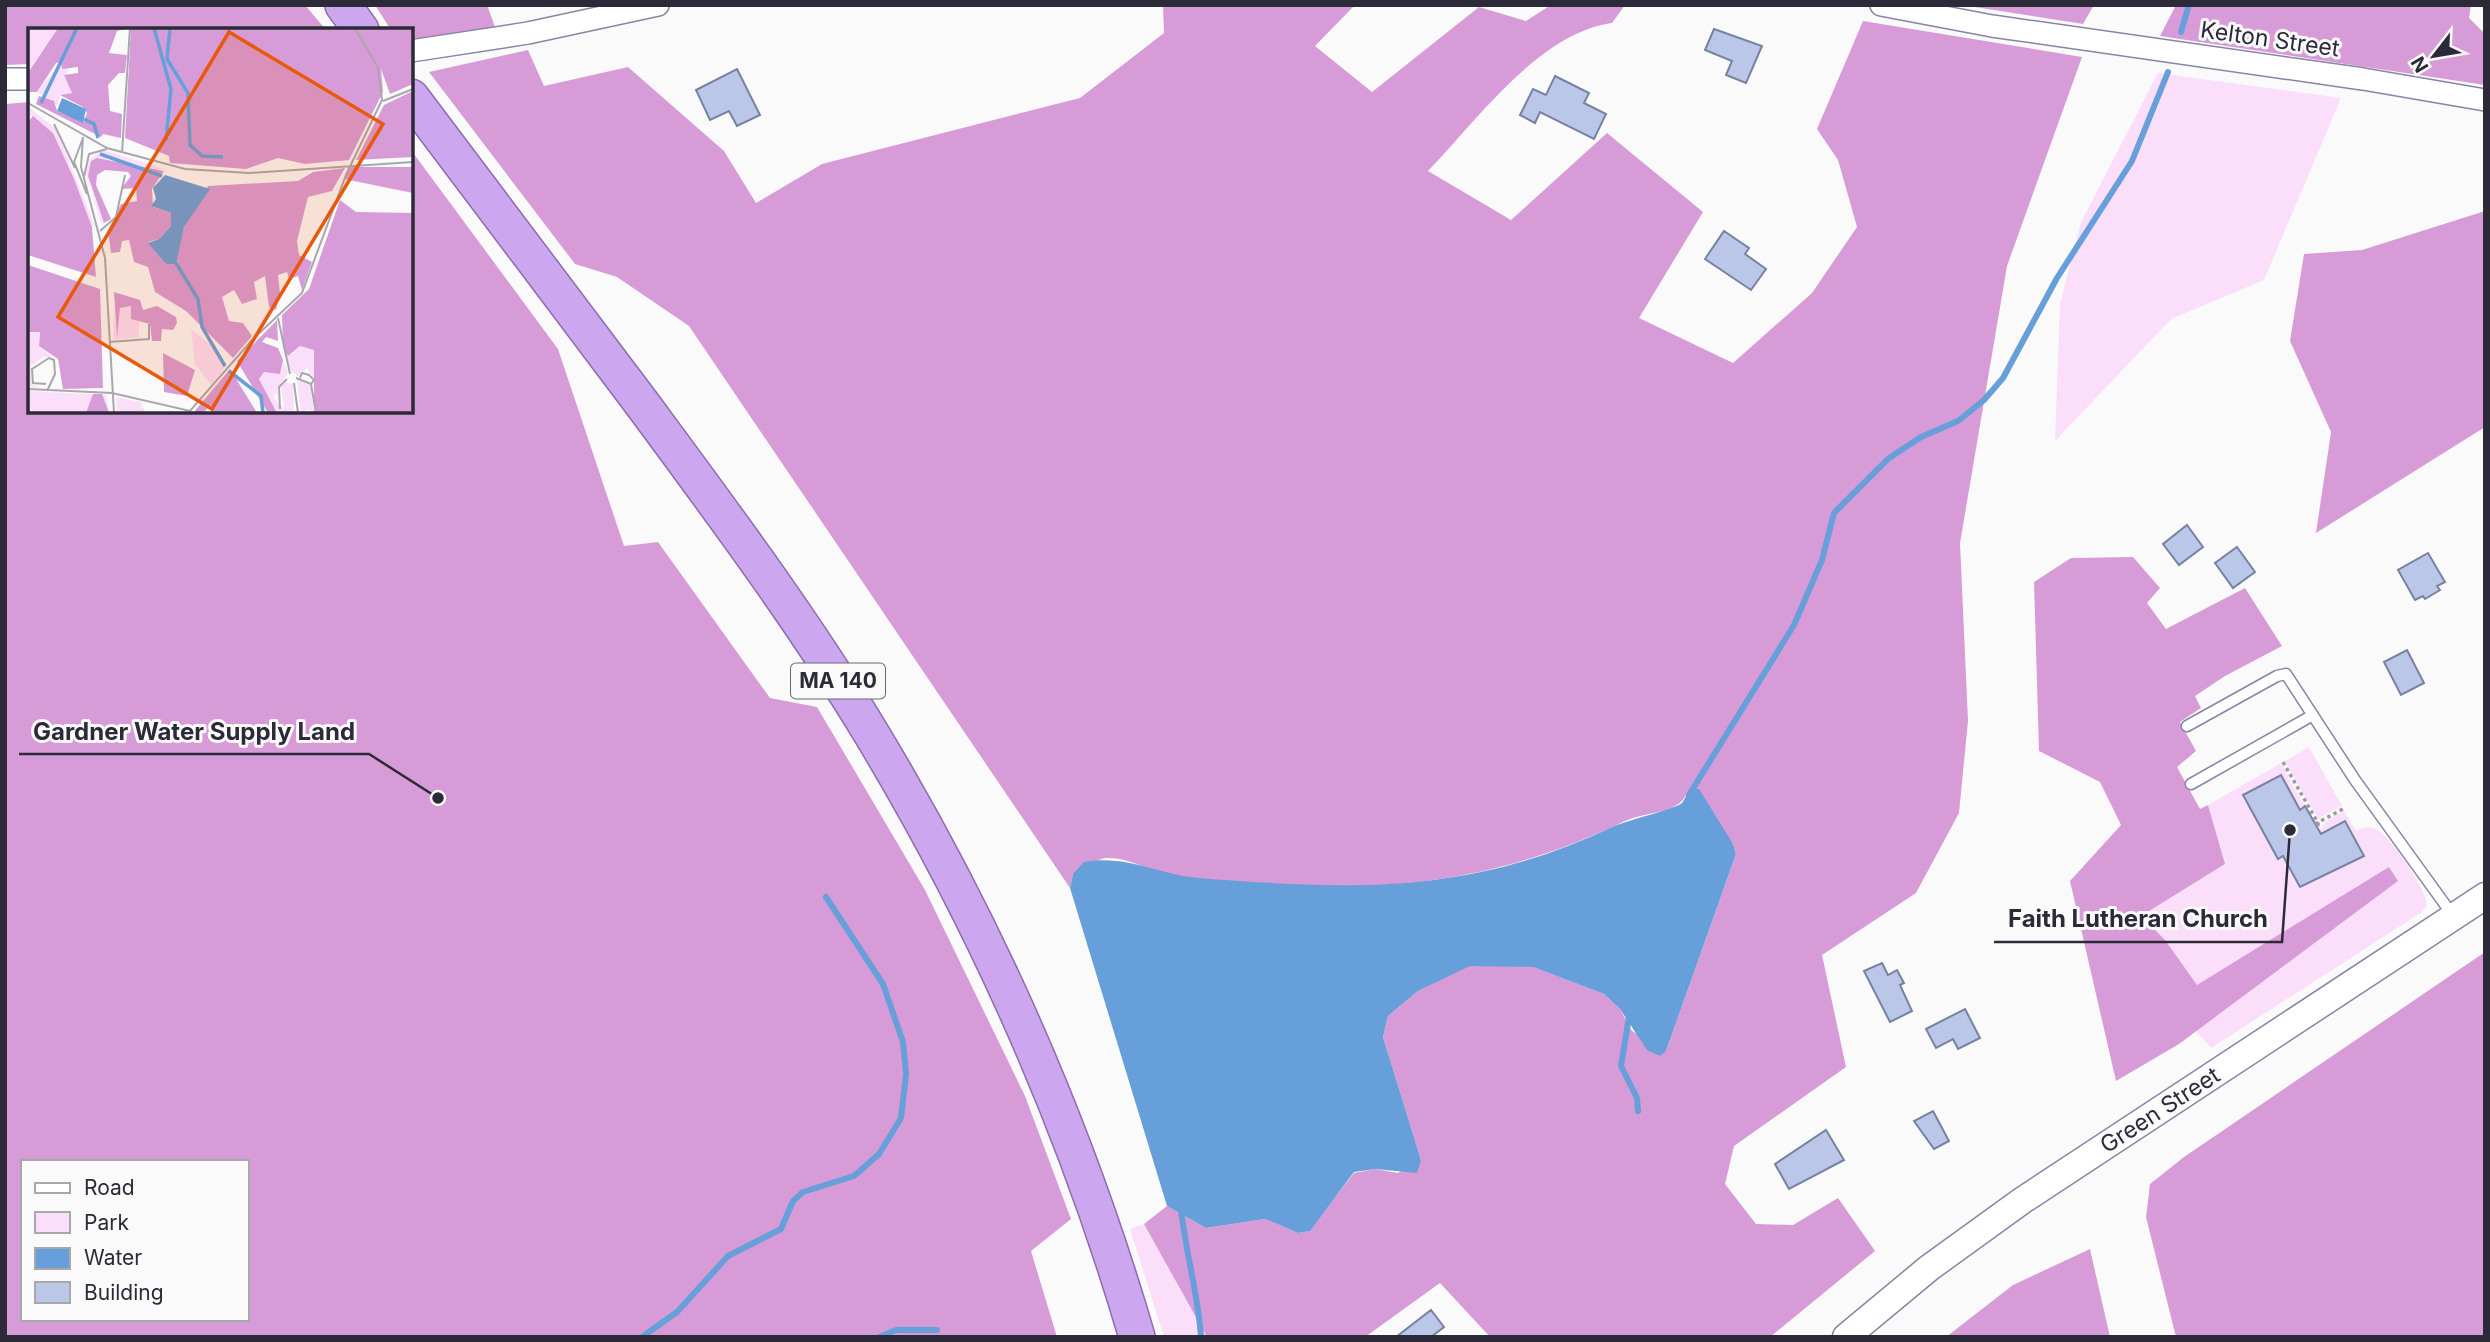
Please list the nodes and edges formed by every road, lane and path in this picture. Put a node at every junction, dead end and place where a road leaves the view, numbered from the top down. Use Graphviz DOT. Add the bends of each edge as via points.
graph roads {
  1 [pos="342,5"];
  2 [pos="658,5"];
  3 [pos="1881,5"];
  4 [pos="359,28"];
  5 [pos="413,51"];
  6 [pos="5,79"];
  7 [pos="28,79"];
  8 [pos="413,100"];
  9 [pos="2485,100"];
  10 [pos="2313,715"];
  11 [pos="2187,726"];
  12 [pos="2283,762"];
  13 [pos="2191,784"];
  14 [pos="2343,809"];
  15 [pos="2485,896"];
  16 [pos="2454,917"];
  17 [pos="1137,1337"];
  18 [pos="1846,1337"];
  1 -- 4 [label="highway"];
  2 -- 5 [label="street"];
  3 -- 9 [label="street, Kelton Street"];
  6 -- 7 [label="street"];
  8 -- 17 [label="highway, MA 140" via="750,549 896,775 975,924 1030,1042 1096,1208"];
  10 -- 11 [label="lane" via="2282,673"];
  10 -- 13 [label="lane"];
  10 -- 16 [label="lane"];
  12 -- 14 [label="path" via="2317,825"];
  15 -- 16 [label="street, Green Street"];
  16 -- 18 [label="street, Green Street" via="2023,1200 1929,1268"];
}
